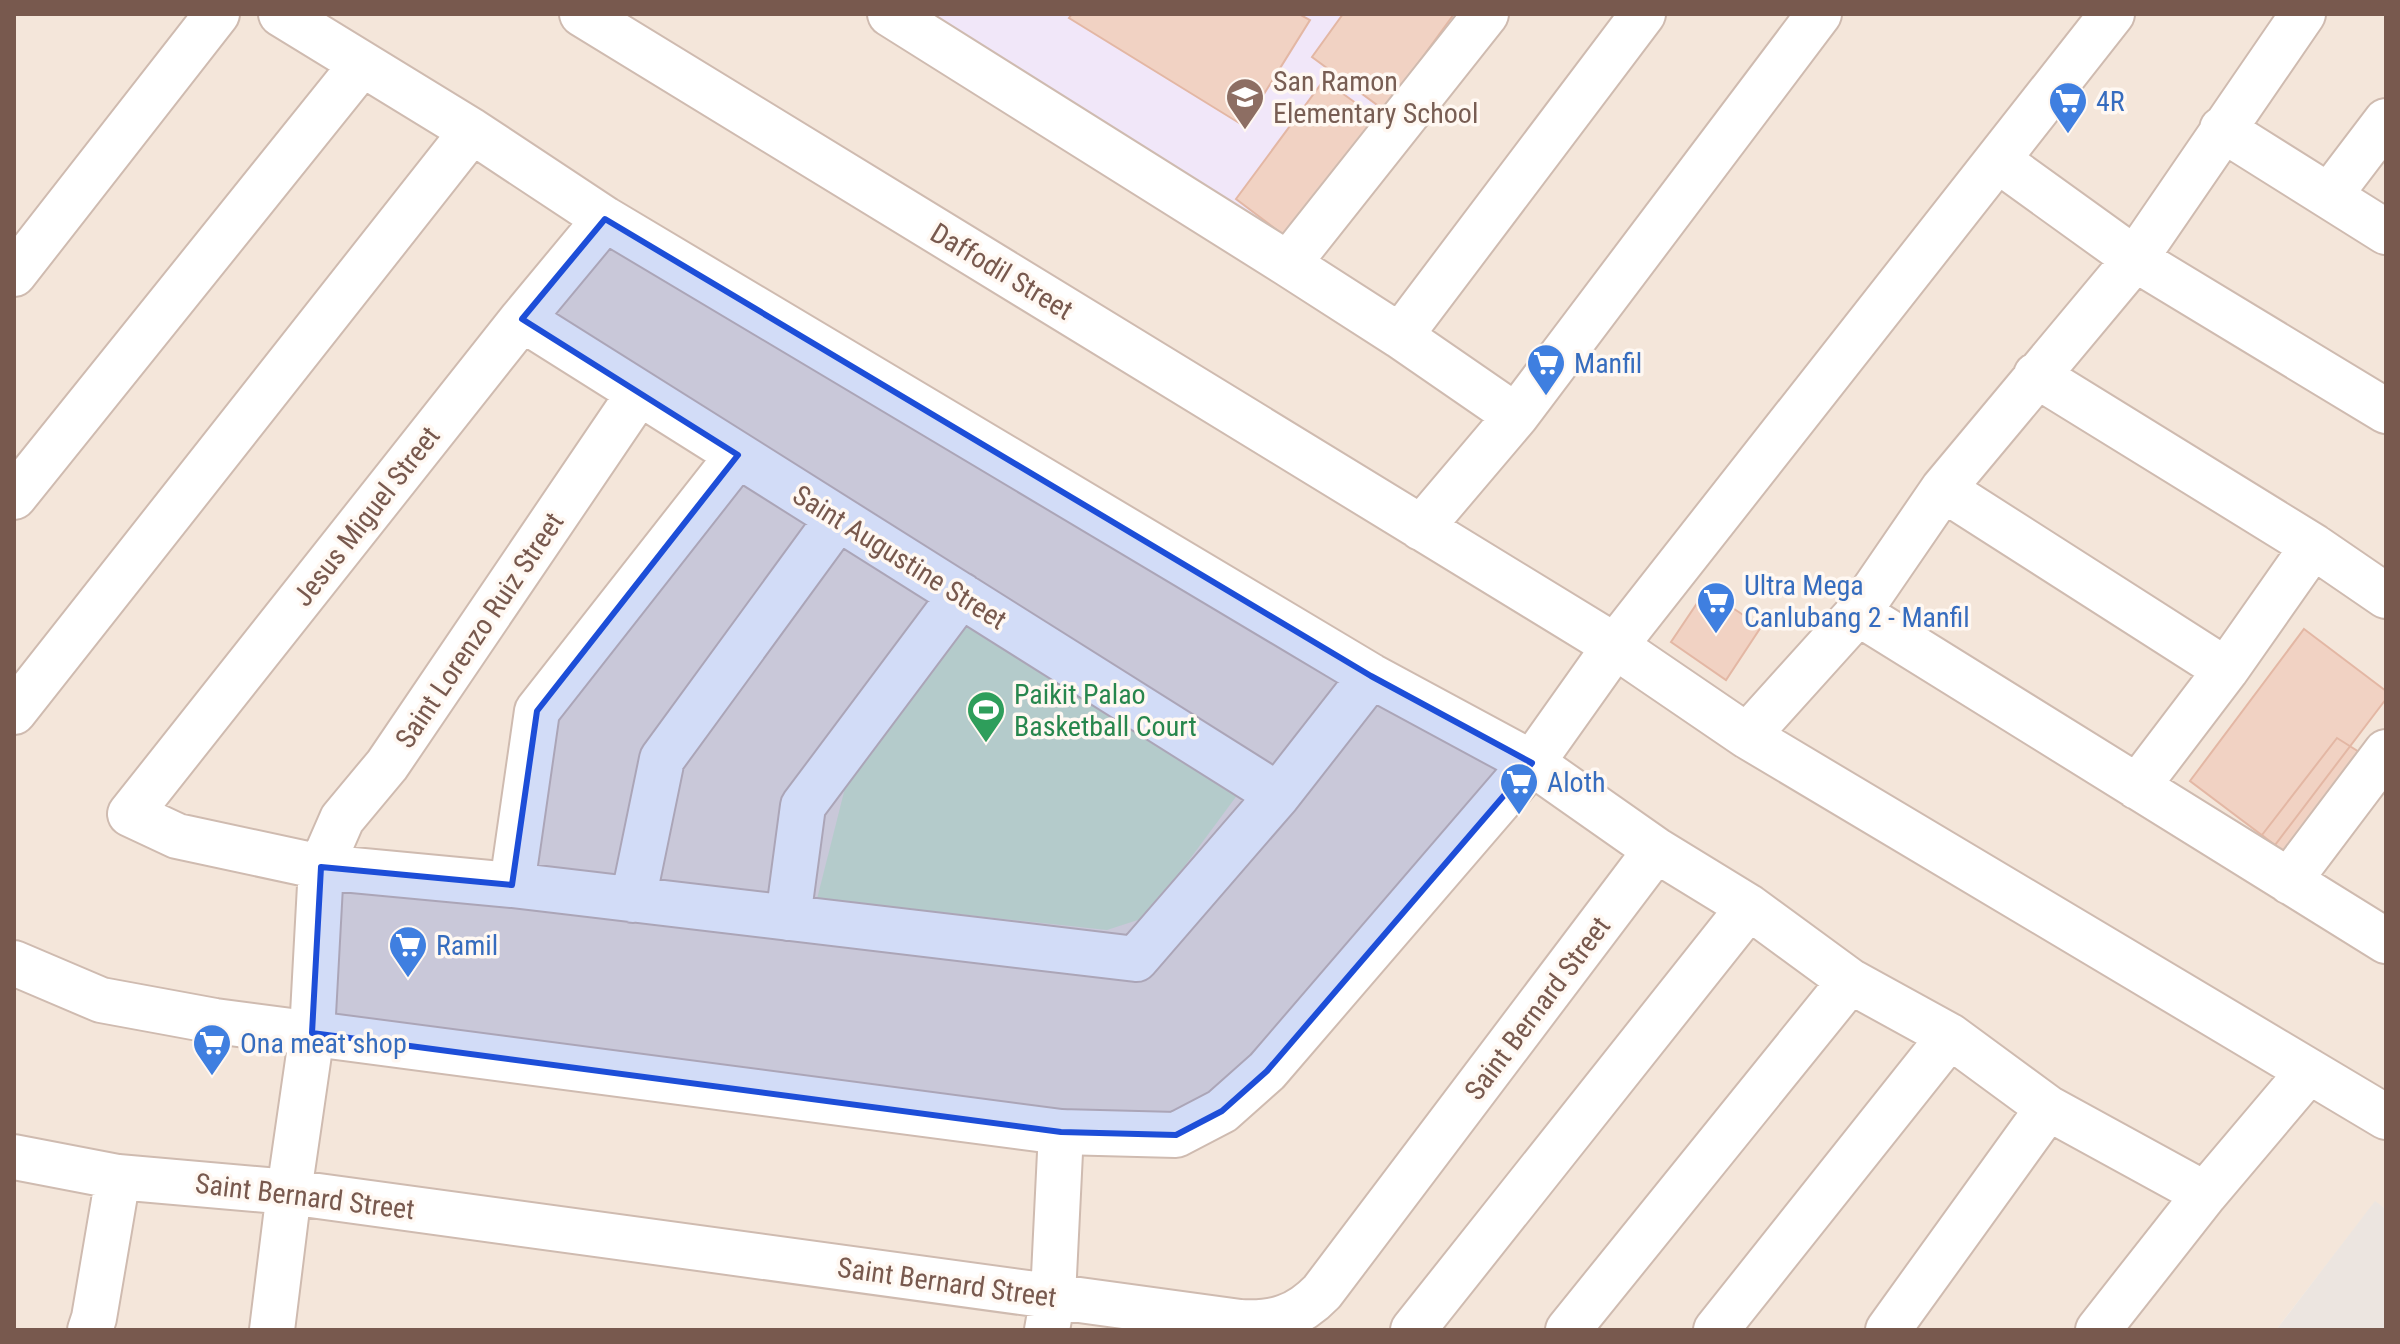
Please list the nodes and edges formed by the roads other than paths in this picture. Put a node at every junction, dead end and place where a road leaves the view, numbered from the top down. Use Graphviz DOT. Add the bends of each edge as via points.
graph roads {
  1 [pos="217,14"];
  2 [pos="281,14"];
  3 [pos="582,14"];
  4 [pos="890,14"];
  5 [pos="1486,14"];
  6 [pos="1643,14"];
  7 [pos="1819,14"];
  8 [pos="2112,14"];
  9 [pos="2303,14"];
  10 [pos="362,64"];
  11 [pos="2386,121"];
  12 [pos="2222,129"];
  13 [pos="472,131"];
  14 [pos="1999,161"];
  15 [pos="2329,196"];
  16 [pos="605,219"];
  17 [pos="2386,232"];
  18 [pos="2135,259"];
  19 [pos="1288,264"];
  20 [pos="14,274"];
  21 [pos="522,319"];
  22 [pos="1400,336"];
  23 [pos="2036,375"];
  24 [pos="639,393"];
  25 [pos="2386,411"];
  26 [pos="1516,416"];
  27 [pos="738,455"];
  28 [pos="1943,489"];
  29 [pos="14,497"];
  30 [pos="838,518"];
  31 [pos="1421,528"];
  32 [pos="2313,546"];
  33 [pos="961,595"];
  34 [pos="2386,596"];
  35 [pos="1858,613"];
  36 [pos="1615,646"];
  37 [pos="2226,670"];
  38 [pos="1371,676"];
  39 [pos="14,712"];
  40 [pos="1747,736"];
  41 [pos="2383,761"];
  42 [pos="1532,763"];
  43 [pos="2137,787"];
  44 [pos="1278,795"];
  45 [pos="1656,850"];
  46 [pos="321,867"];
  47 [pos="2290,882"];
  48 [pos="512,885"];
  49 [pos="633,900"];
  50 [pos="1749,907"];
  51 [pos="788,918"];
  52 [pos="2386,941"];
  53 [pos="14,963"];
  54 [pos="1850,981"];
  55 [pos="312,1033"];
  56 [pos="1950,1036"];
  57 [pos="2309,1071"];
  58 [pos="2048,1108"];
  59 [pos="2386,1117"];
  60 [pos="1061,1132"];
  61 [pos="14,1157"];
  62 [pos="118,1177"];
  63 [pos="289,1192"];
  64 [pos="2205,1194"];
  65 [pos="1050,1313"];
  66 [pos="90,1330"];
  67 [pos="272,1330"];
  68 [pos="1413,1330"];
  69 [pos="1568,1330"];
  70 [pos="1716,1330"];
  71 [pos="1888,1330"];
  72 [pos="2098,1330"];
  1 -- 20 [label="street"];
  2 -- 10 [label="street"];
  3 -- 31 [label="street, Daffodil Street"];
  4 -- 19 [label="street"];
  5 -- 19 [label="street"];
  6 -- 22 [label="street"];
  7 -- 26 [label="street"];
  8 -- 14 [label="street"];
  9 -- 12 [label="street"];
  10 -- 13 [label="street"];
  10 -- 29 [label="street"];
  11 -- 15 [label="street"];
  12 -- 15 [label="street"];
  12 -- 18 [label="street"];
  13 -- 16 [label="street"];
  13 -- 39 [label="street"];
  14 -- 18 [label="street"];
  14 -- 36 [label="street"];
  15 -- 17 [label="street"];
  16 -- 21 [label="street, Jesus Miguel Street"];
  16 -- 38 [label="street"];
  18 -- 23 [label="street"];
  18 -- 25 [label="street"];
  19 -- 22 [label="street"];
  21 -- 24 [label="street, Saint Augustine Street"];
  21 -- 46 [label="street, Jesus Miguel Street" via="130,814 177,836"];
  22 -- 26 [label="street"];
  23 -- 28 [label="street"];
  23 -- 32 [label="street"];
  24 -- 27 [label="street, Saint Augustine Street"];
  24 -- 46 [label="street, Saint Lorenzo Ruiz Street" via="387,765 342,819"];
  26 -- 31 [label="street"];
  27 -- 30 [label="street, Saint Augustine Street"];
  27 -- 48 [label="street" via="537,711"];
  28 -- 35 [label="street"];
  28 -- 37 [label="street"];
  30 -- 33 [label="street, Saint Augustine Street"];
  30 -- 49 [label="street" via="662,759"];
  31 -- 36 [label="street, Daffodil Street"];
  32 -- 34 [label="street"];
  32 -- 37 [label="street"];
  33 -- 44 [label="street, Saint Augustine Street"];
  33 -- 51 [label="street" via="803,806"];
  35 -- 40 [label="street"];
  35 -- 43 [label="street"];
  36 -- 40 [label="street, Daffodil Street"];
  36 -- 42 [label="street"];
  37 -- 43 [label="street"];
  38 -- 42 [label="street"];
  38 -- 44 [label="street"];
  40 -- 57 [label="street, Daffodil Street"];
  41 -- 47 [label="street"];
  42 -- 45 [label="street"];
  42 -- 60 [label="street" via="1267,1071 1222,1111 1176,1135"];
  43 -- 47 [label="street"];
  44 -- 51 [label="street" via="1136,959"];
  45 -- 50 [label="street"];
  45 -- 65 [label="street, Saint Bernard Street" via="1310,1305 1264,1323"];
  46 -- 48 [label="street"];
  46 -- 55 [label="street"];
  47 -- 52 [label="street"];
  48 -- 49 [label="street"];
  49 -- 51 [label="street"];
  50 -- 54 [label="street"];
  50 -- 68 [label="street"];
  53 -- 55 [label="street" via="101,1000"];
  54 -- 56 [label="street"];
  54 -- 69 [label="street"];
  55 -- 60 [label="street"];
  55 -- 63 [label="street"];
  56 -- 58 [label="street"];
  56 -- 70 [label="street"];
  57 -- 59 [label="street, Daffodil Street"];
  57 -- 64 [label="street"];
  58 -- 64 [label="street"];
  58 -- 71 [label="street"];
  60 -- 65 [label="street"];
  61 -- 62 [label="street, Saint Bernard Street"];
  62 -- 63 [label="street, Saint Bernard Street"];
  62 -- 66 [label="street"];
  63 -- 65 [label="street, Saint Bernard Street"];
  63 -- 67 [label="street"];
  64 -- 72 [label="street"];
}
